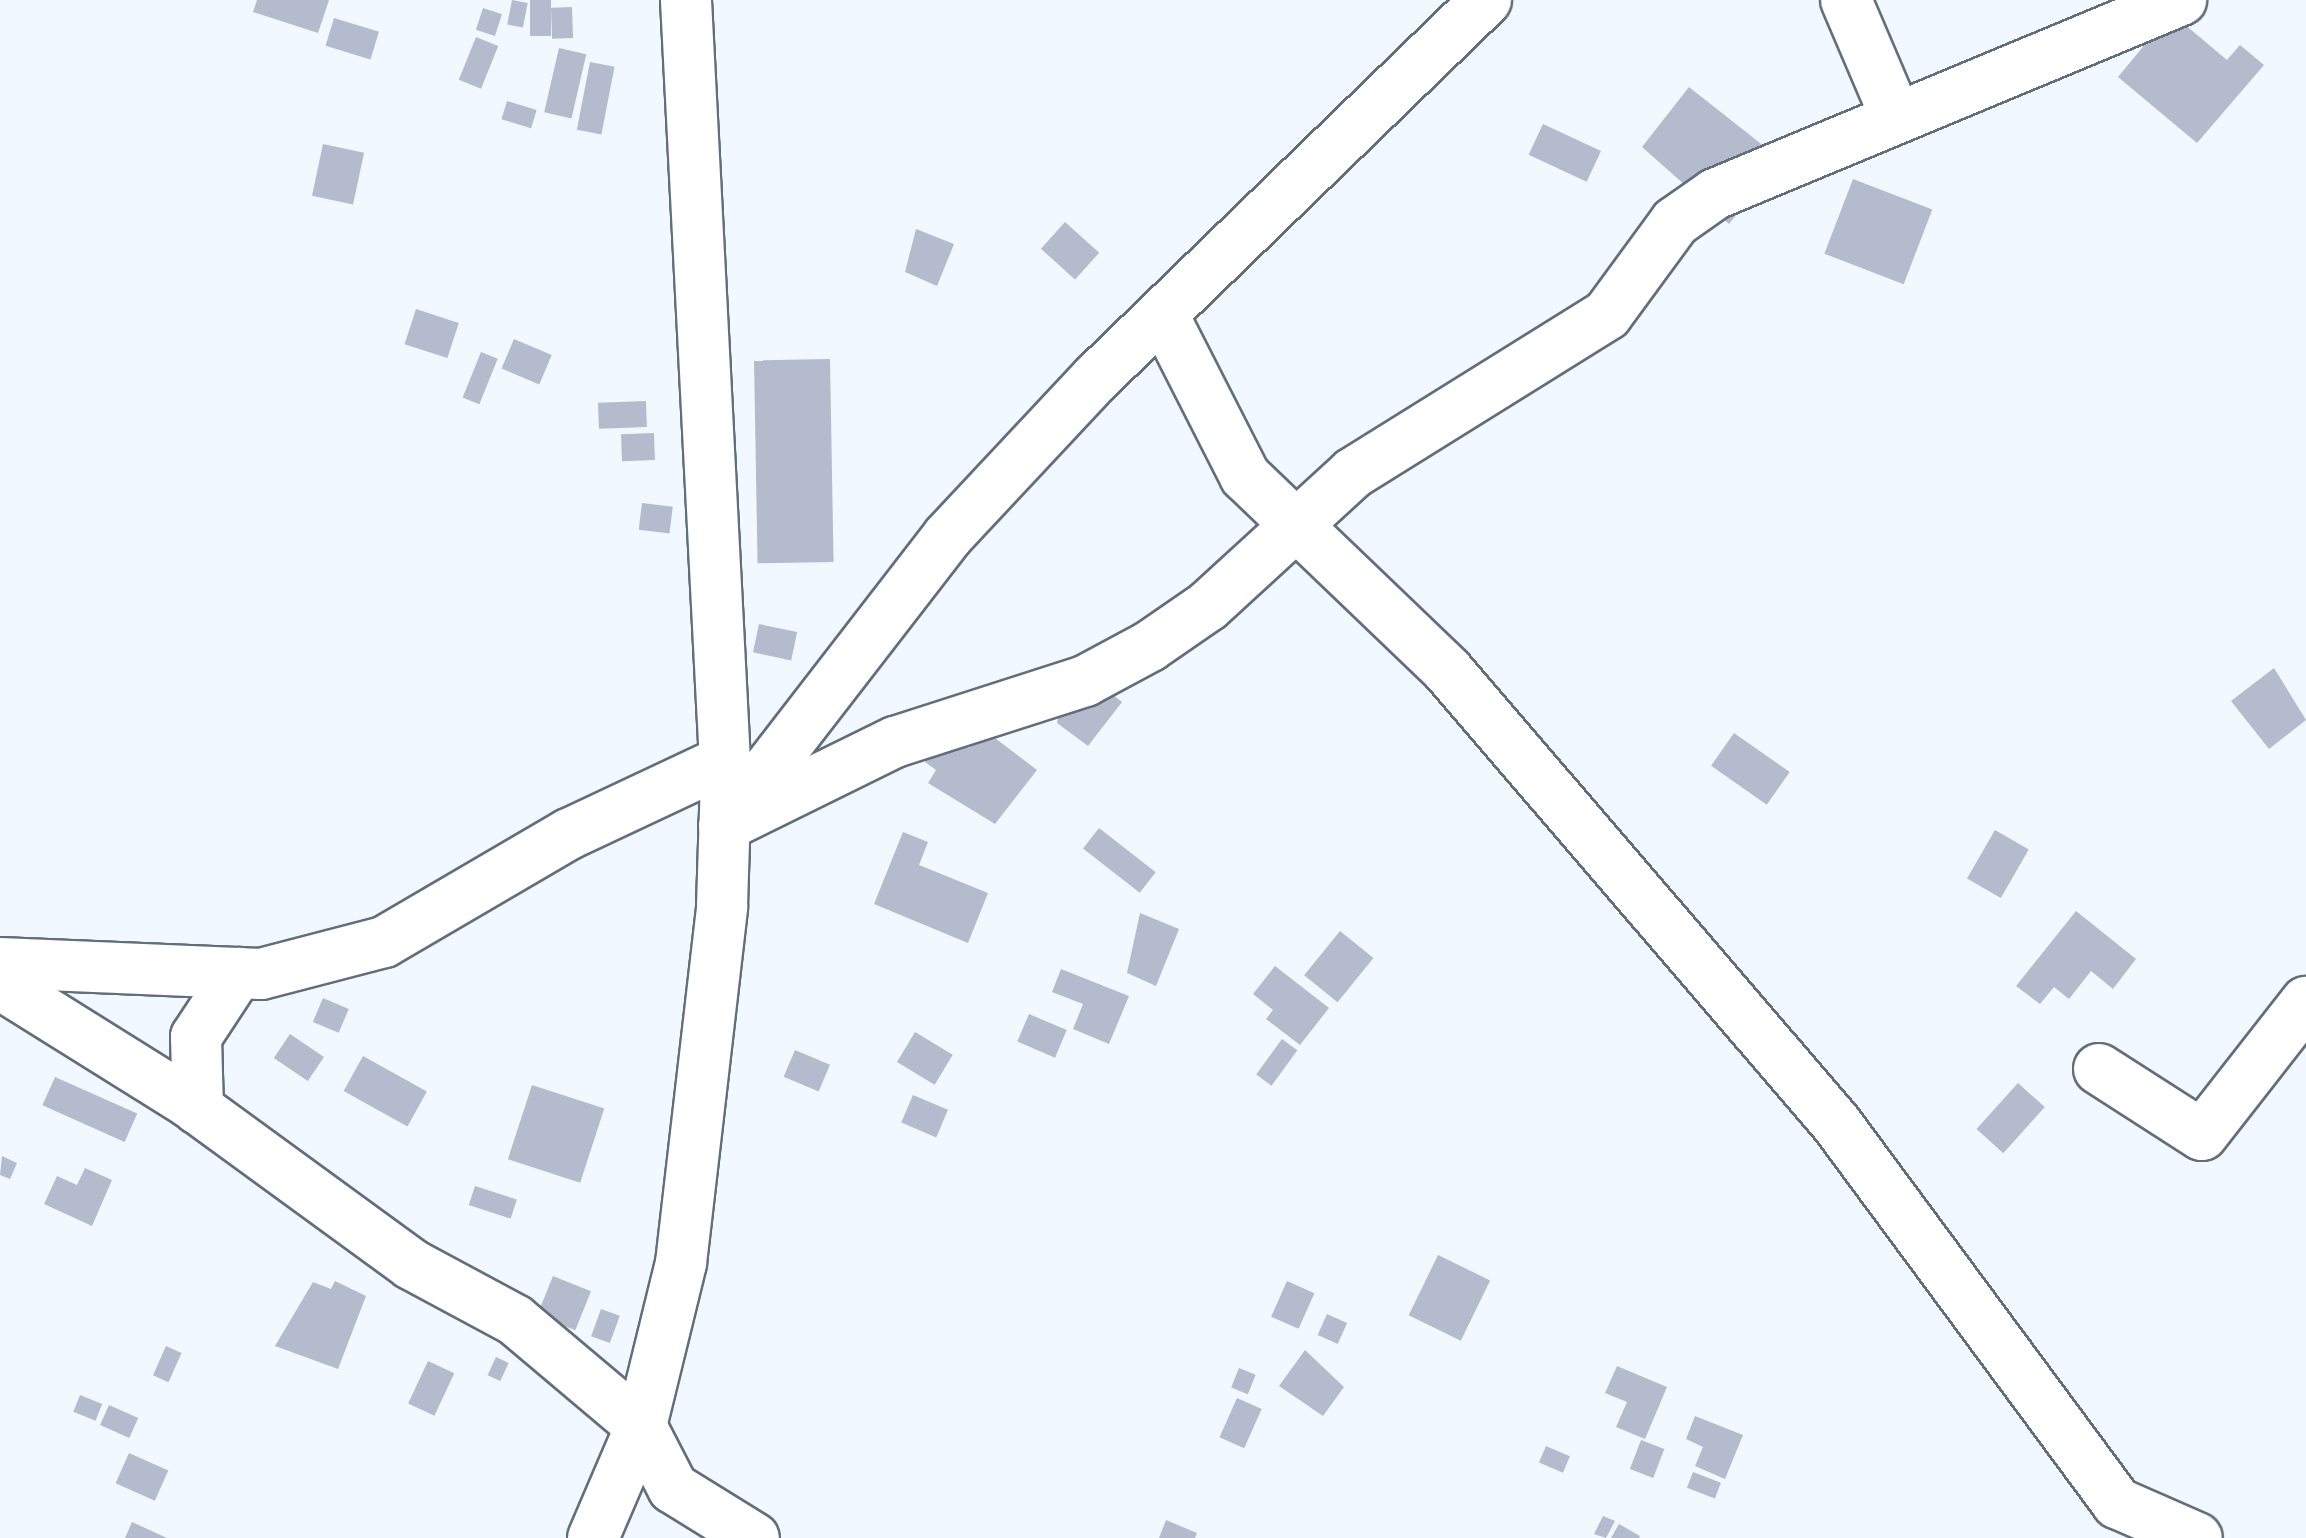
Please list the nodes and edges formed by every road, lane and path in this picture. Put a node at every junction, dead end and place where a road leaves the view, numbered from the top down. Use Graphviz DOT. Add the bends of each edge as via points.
graph roads {
  1 [pos="686,0"];
  2 [pos="1486,0"];
  3 [pos="1846,0"];
  4 [pos="2181,0"];
  5 [pos="1895,115"];
  6 [pos="1163,315"];
  7 [pos="1290,523"];
  8 [pos="724,761"];
  9 [pos="724,826"];
  10 [pos="0,962"];
  11 [pos="238,973"];
  12 [pos="0,984"];
  13 [pos="2306,1002"];
  14 [pos="2099,1069"];
  15 [pos="198,1109"];
  16 [pos="640,1426"];
  17 [pos="594,1538"];
  18 [pos="754,1538"];
  19 [pos="2196,1538"];
  1 -- 8 [label="street"];
  2 -- 6 [label="street"];
  3 -- 5 [label="street"];
  4 -- 5 [label="street"];
  5 -- 7 [label="street" via="1715,194 1675,222 1606,315 1402,437"];
  6 -- 7 [label="street" via="1245,476"];
  6 -- 9 [label="street" via="948,536"];
  7 -- 9 [label="street" via="1208,606 1086,681 895,742"];
  7 -- 19 [label="street" via="1448,671 1836,1123 2117,1503"];
  8 -- 9 [label="street"];
  8 -- 11 [label="street" via="569,834 384,942"];
  9 -- 16 [label="street" via="681,1263"];
  10 -- 11 [label="street"];
  11 -- 15 [label="street" via="196,1037"];
  12 -- 15 [label="street"];
  13 -- 14 [label="street" via="2202,1135"];
  15 -- 16 [label="street" via="411,1264 515,1320"];
  16 -- 17 [label="street"];
  16 -- 18 [label="street" via="672,1488"];
}
